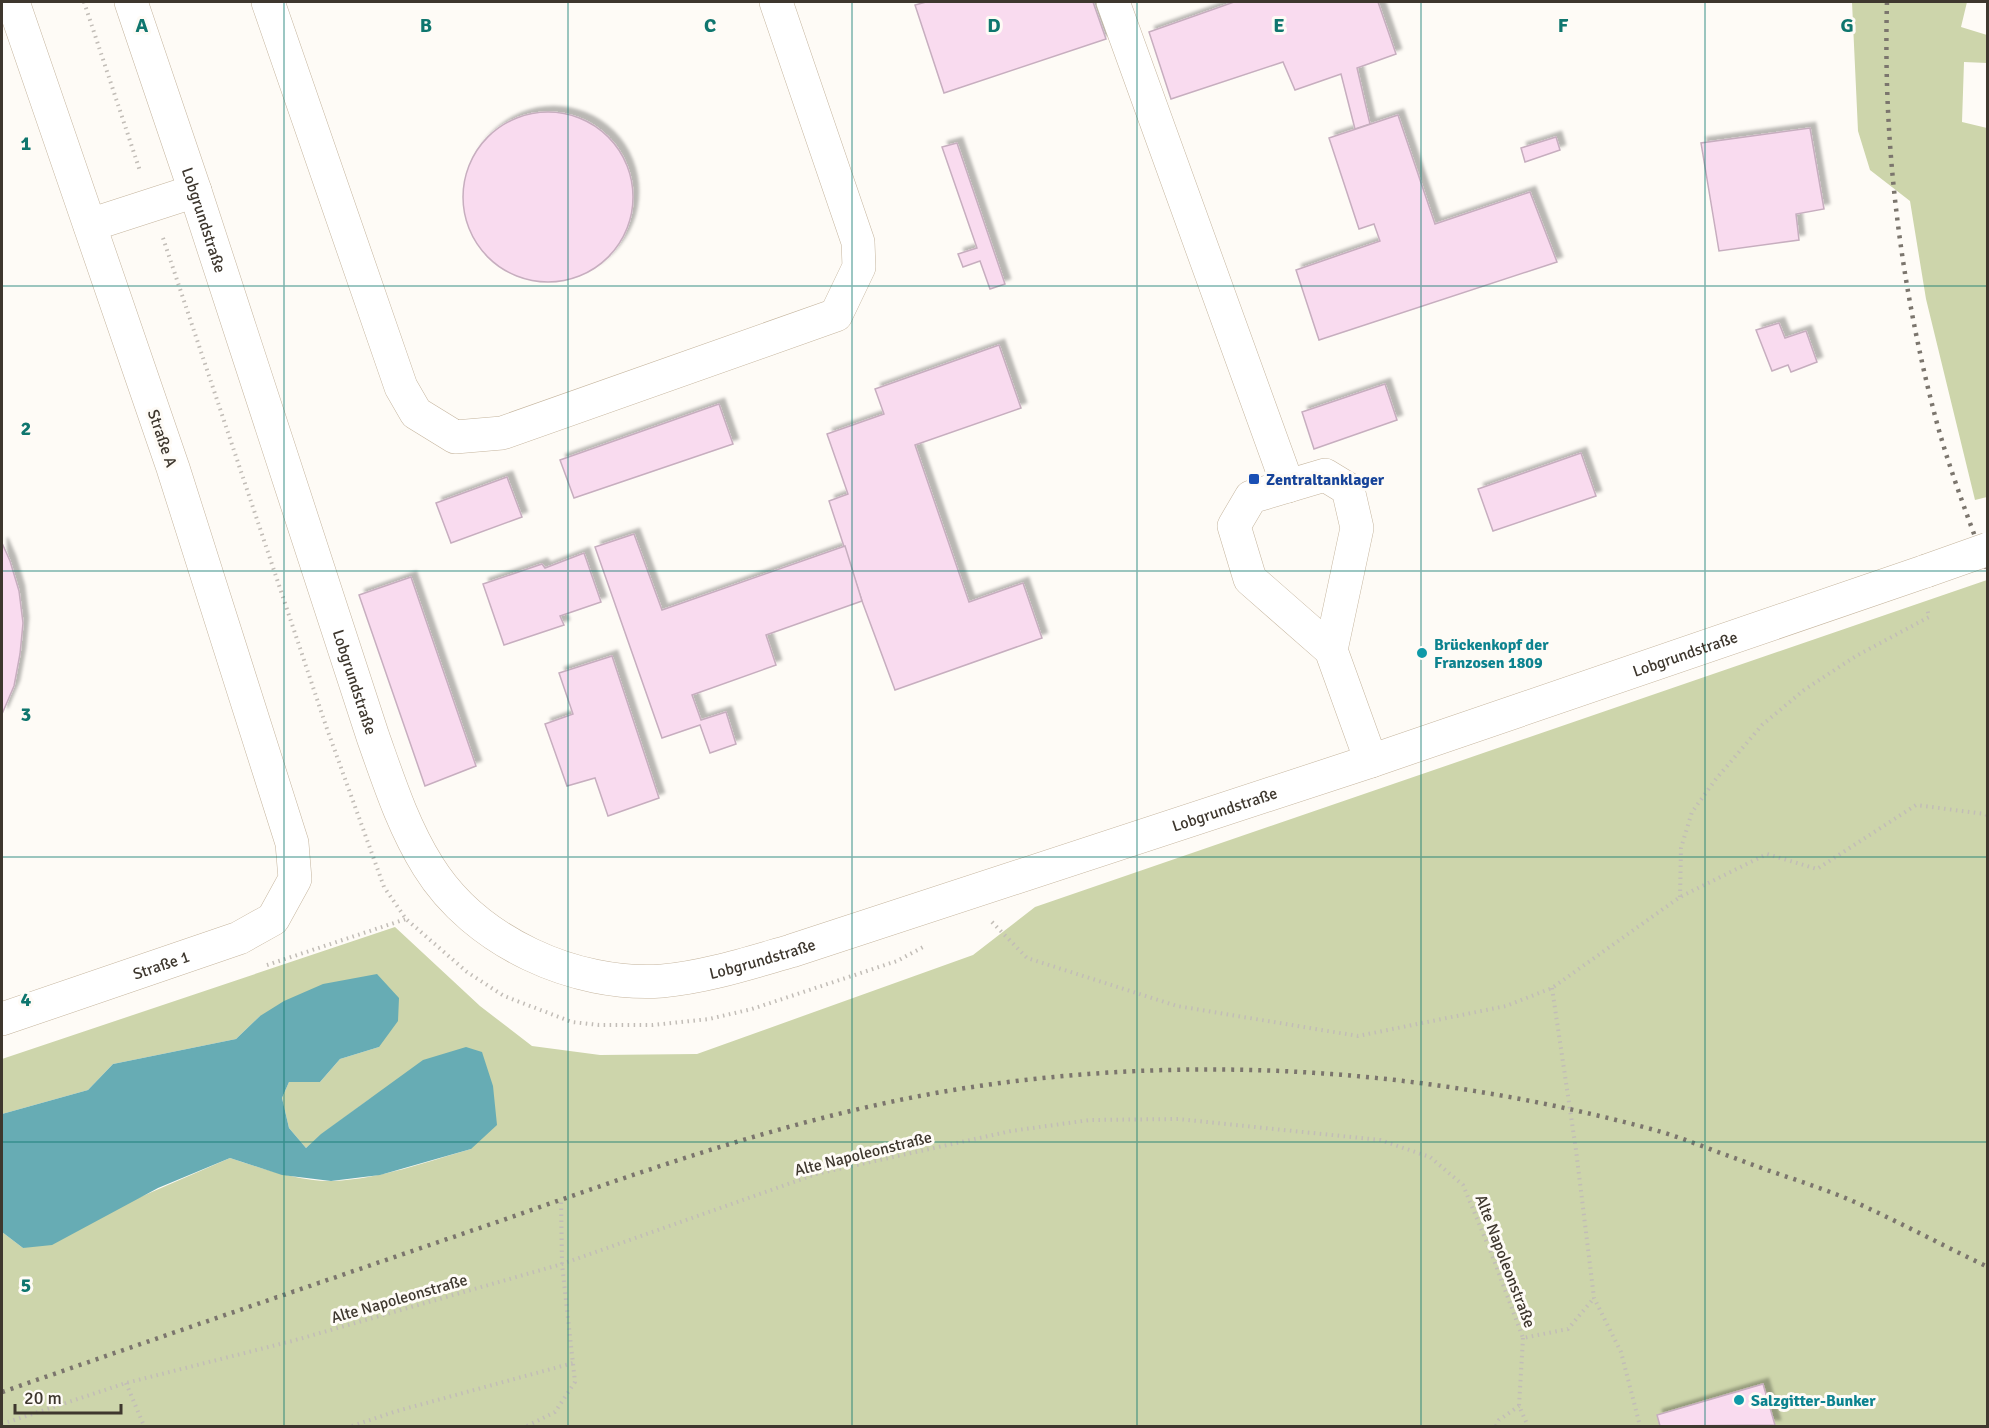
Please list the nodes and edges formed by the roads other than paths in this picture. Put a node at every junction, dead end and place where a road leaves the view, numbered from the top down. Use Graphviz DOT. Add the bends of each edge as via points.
graph roads {
  1 [pos="13,2"];
  2 [pos="131,2"];
  3 [pos="268,2"];
  4 [pos="776,2"];
  5 [pos="1113,2"];
  6 [pos="195,191"];
  7 [pos="90,225"];
  8 [pos="1288,486"];
  9 [pos="1988,549"];
  10 [pos="1331,650"];
  11 [pos="1371,761"];
  12 [pos="295,879"];
  13 [pos="2,1018"];
  1 -- 7 [label="street, Straße A"];
  2 -- 6 [label="street, Lobgrundstraße"];
  3 -- 4 [label="street" via="402,387 416,413 455,437 502,433 836,315 859,267 858,242"];
  5 -- 8 [label="street"];
  6 -- 7 [label="street"];
  6 -- 11 [label="street, Lobgrundstraße" via="403,821 429,868 456,903 522,950 553,964 627,982 707,974 791,951"];
  7 -- 12 [label="street, Straße A" via="173,468 292,843"];
  8 -- 10 [label="street" via="1325,475 1348,489 1358,528"];
  8 -- 10 [label="street" via="1251,497 1234,526 1250,579"];
  9 -- 11 [label="street, Lobgrundstraße, bridge"];
  10 -- 11 [label="street"];
  12 -- 13 [label="street, Straße 1" via="273,919 239,938"];
}
